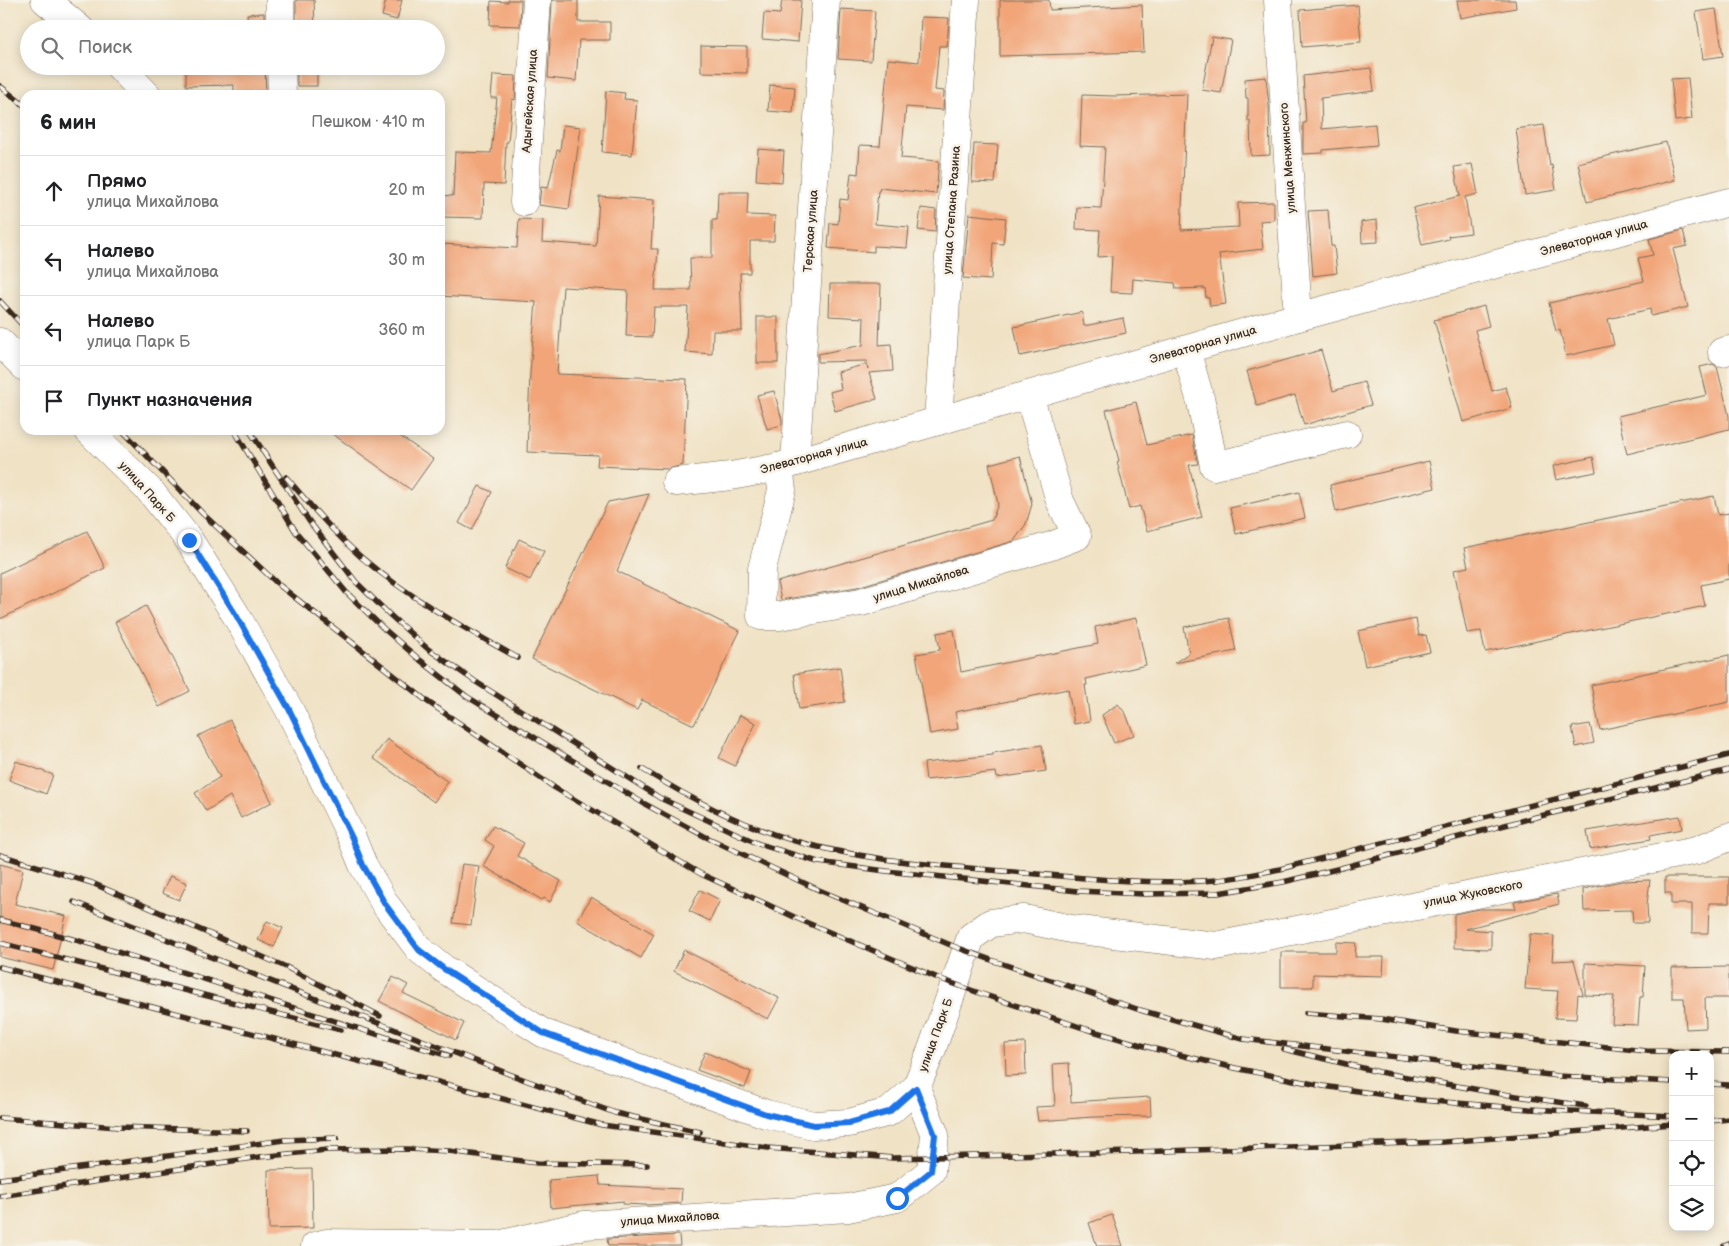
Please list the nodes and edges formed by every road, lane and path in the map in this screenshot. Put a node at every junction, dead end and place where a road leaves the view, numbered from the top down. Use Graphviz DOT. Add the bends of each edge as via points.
graph roads {
  1 [pos="280,0"];
  2 [pos="537,0"];
  3 [pos="826,0"];
  4 [pos="966,0"];
  5 [pos="1278,0"];
  6 [pos="48,1"];
  7 [pos="70,20"];
  8 [pos="280,20"];
  9 [pos="128,75"];
  10 [pos="281,75"];
  11 [pos="142,90"];
  12 [pos="282,90"];
  13 [pos="524,202"];
  14 [pos="1729,202"];
  15 [pos="1298,317"];
  16 [pos="0,342"];
  17 [pos="1186,350"];
  18 [pos="20,362"];
  19 [pos="1029,395"];
  20 [pos="938,421"];
  21 [pos="1347,434"];
  22 [pos="93,435"];
  23 [pos="787,465"];
  24 [pos="676,482"];
  25 [pos="761,616"];
  26 [pos="1729,837"];
  27 [pos="1216,946"];
  28 [pos="916,1088"];
  29 [pos="315,1246"];
  1 -- 8 [label="street"];
  2 -- 13 [label="street, Адыгейская улица"];
  3 -- 23 [label="street, Терская улица"];
  4 -- 20 [label="street, улица Степана Разина"];
  5 -- 15 [label="street, улица Менжинского"];
  6 -- 7 [label="street"];
  9 -- 11 [label="street"];
  10 -- 12 [label="street"];
  14 -- 15 [label="street, Элеваторная улица"];
  15 -- 17 [label="street, Элеваторная улица"];
  16 -- 18 [label="street"];
  17 -- 19 [label="street, Элеваторная улица"];
  17 -- 21 [label="street" via="1214,466"];
  19 -- 20 [label="street, Элеваторная улица"];
  19 -- 25 [label="street, улица Михайлова" via="1060,501 1077,536 861,602 780,616"];
  20 -- 23 [label="street, Элеваторная улица"];
  22 -- 28 [label="street, улица Парк Б" via="151,492 189,540 289,709 363,865 385,904 419,950 543,1033 766,1114 814,1125 849,1123 889,1112"];
  23 -- 24 [label="street, Элеваторная улица"];
  23 -- 25 [label="street, Терская улица" via="762,569"];
  26 -- 27 [label="street, улица Жуковского" via="1697,850"];
  27 -- 28 [label="street, улица Парк Б" via="1071,929 1024,919 991,924 971,937"];
  28 -- 29 [label="street, улица Михайлова" via="935,1135 931,1171 897,1198 848,1208 585,1225 498,1245 326,1243"];
}
